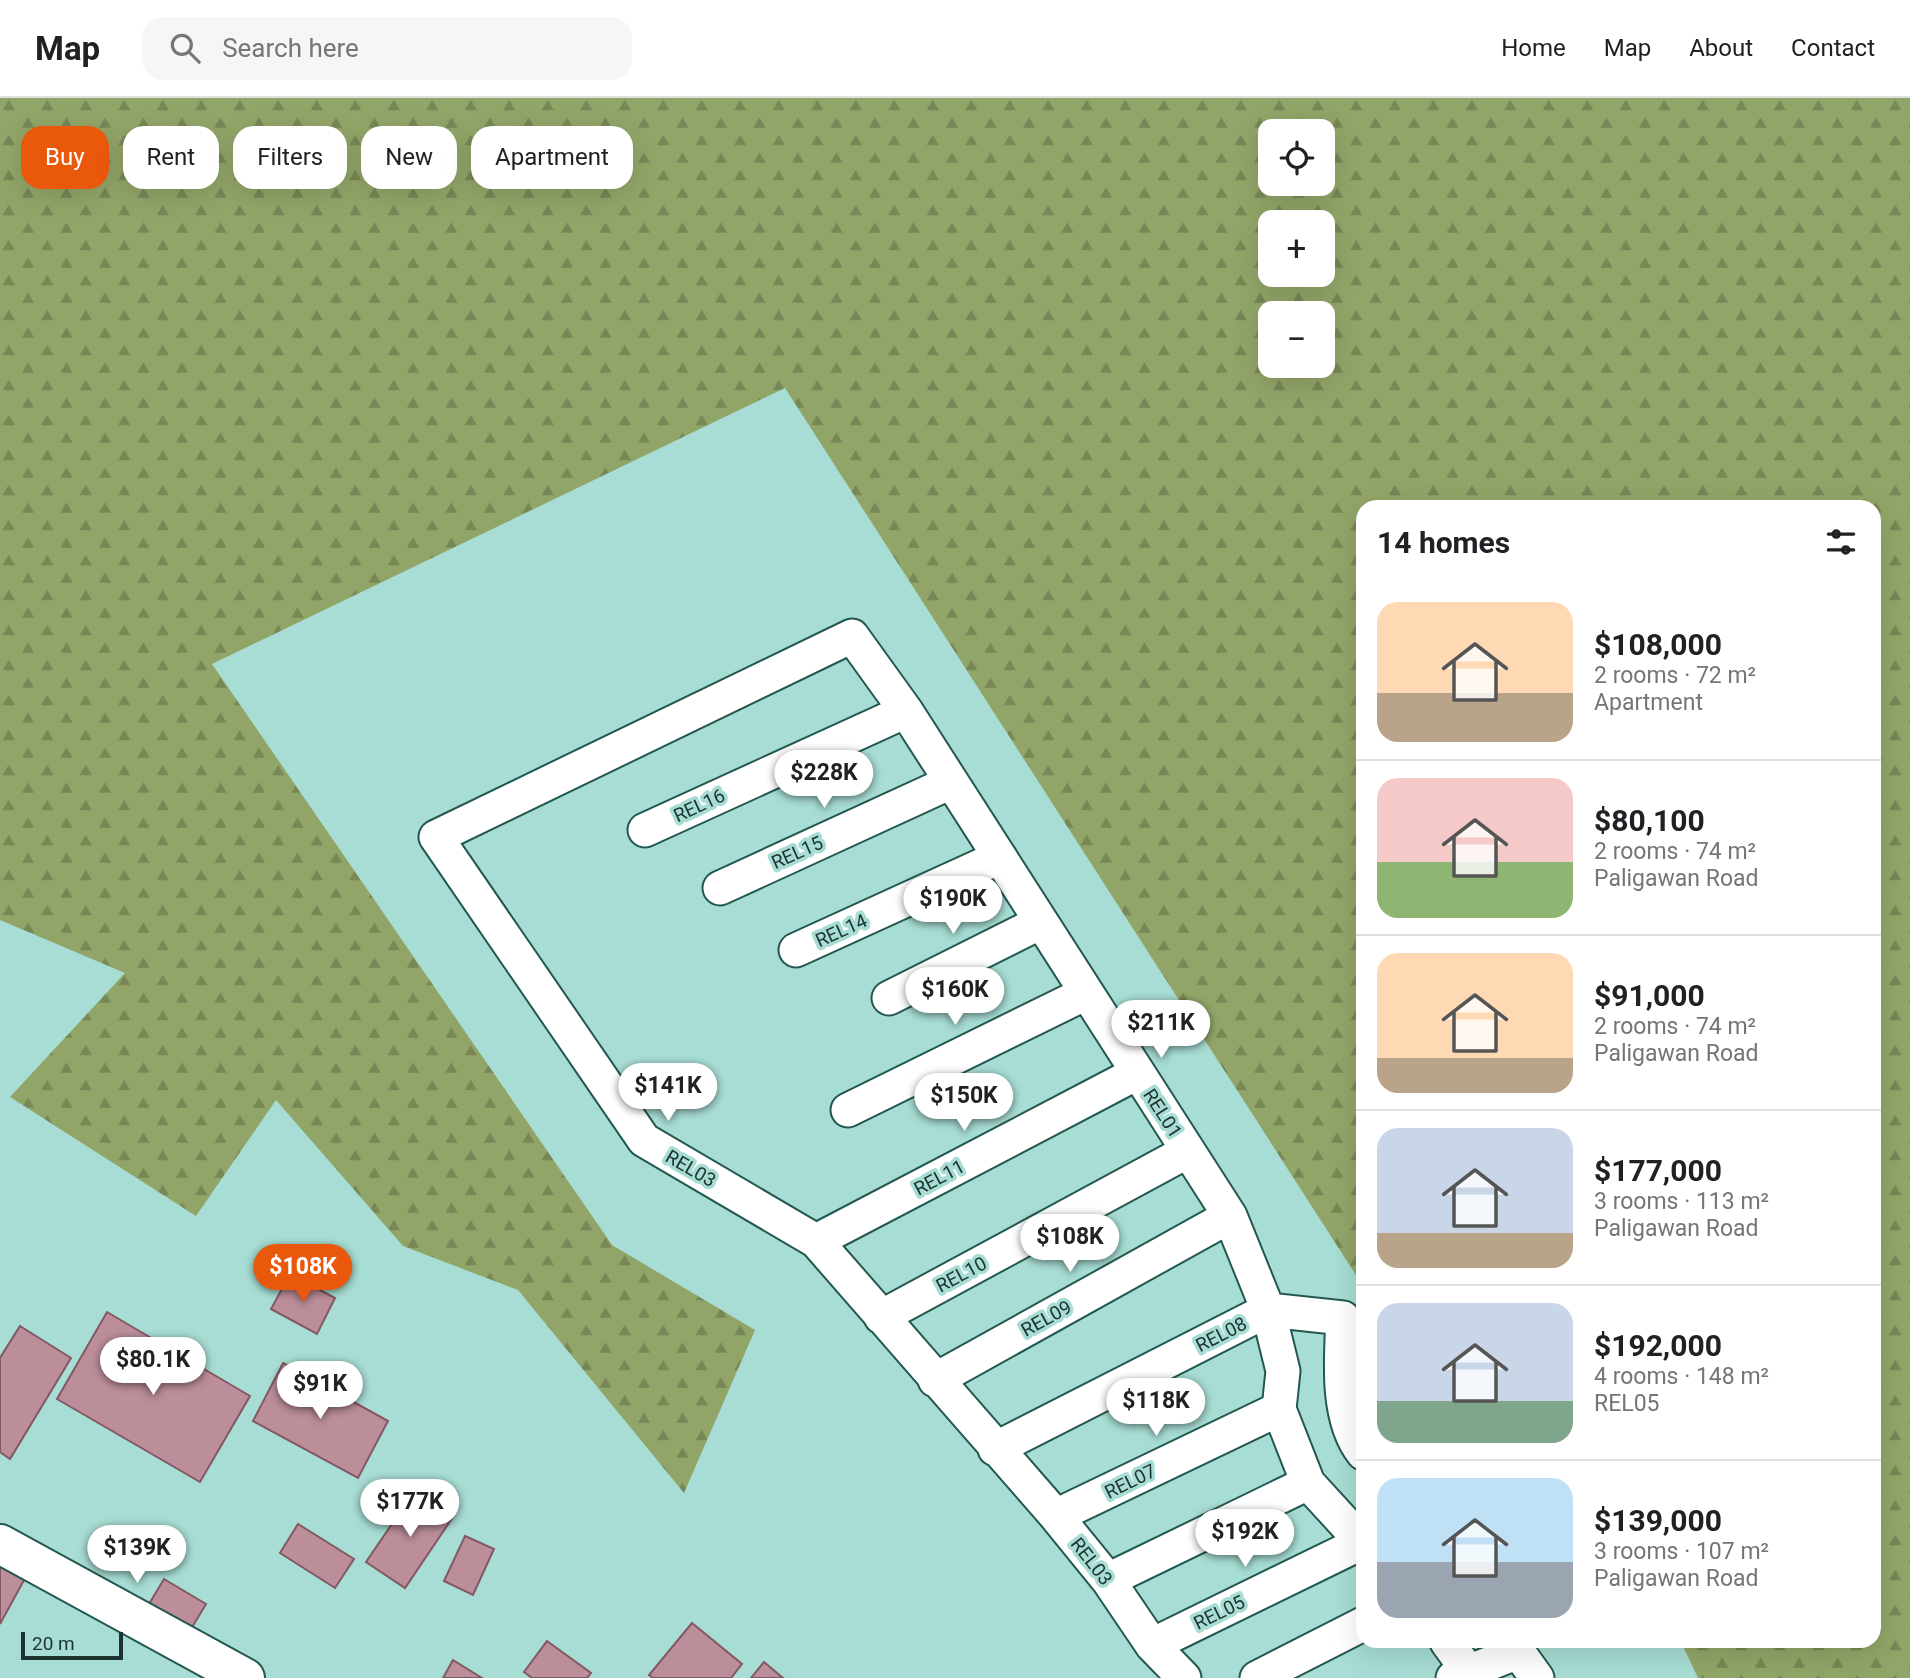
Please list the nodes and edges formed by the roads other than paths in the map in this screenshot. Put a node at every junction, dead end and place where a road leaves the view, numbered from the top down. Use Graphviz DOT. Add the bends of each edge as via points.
graph roads {
  1 [pos="852,636"];
  2 [pos="906,711"];
  3 [pos="951,782"];
  4 [pos="645,830"];
  5 [pos="1000,857"];
  6 [pos="720,887"];
  7 [pos="1041,922"];
  8 [pos="796,950"];
  9 [pos="1086,993"];
  10 [pos="889,998"];
  11 [pos="1137,1073"];
  12 [pos="848,1110"];
  13 [pos="1188,1151"];
  14 [pos="1230,1216"];
  15 [pos="816,1241"];
  16 [pos="1268,1310"];
  17 [pos="881,1317"];
  18 [pos="935,1380"];
  19 [pos="1279,1409"];
  20 [pos="1356,1444"];
  21 [pos="995,1449"];
  22 [pos="1308,1483"];
  23 [pos="1056,1517"];
  24 [pos="1356,1535"];
  25 [pos="0,1544"];
  26 [pos="1356,1546"];
  27 [pos="1108,1580"];
  28 [pos="1356,1628"];
  29 [pos="1152,1645"];
  30 [pos="1449,1648"];
  31 [pos="1522,1657"];
  32 [pos="1460,1675"];
  33 [pos="245,1678"];
  34 [pos="1184,1678"];
  35 [pos="1257,1678"];
  1 -- 2 [label="street, REL01"];
  1 -- 15 [label="street, REL03" via="436,837 644,1140"];
  2 -- 3 [label="street, REL01"];
  2 -- 4 [label="street, REL16"];
  3 -- 5 [label="street, REL01"];
  3 -- 6 [label="street, REL15"];
  5 -- 7 [label="street, REL01"];
  5 -- 8 [label="street, REL14"];
  7 -- 9 [label="street, REL01"];
  7 -- 10 [label="street"];
  9 -- 11 [label="street, REL01"];
  9 -- 12 [label="street"];
  11 -- 13 [label="street, REL01"];
  11 -- 15 [label="street, REL11"];
  13 -- 14 [label="street, REL01"];
  13 -- 17 [label="street, REL10"];
  14 -- 16 [label="street, REL01"];
  14 -- 18 [label="street, REL09"];
  15 -- 17 [label="street, REL03"];
  16 -- 19 [label="street, REL01" via="1283,1371"];
  16 -- 20 [label="street, REL08" via="1343,1318 1341,1377"];
  16 -- 21 [label="street, REL08"];
  17 -- 18 [label="street, REL03"];
  18 -- 21 [label="street, REL03"];
  19 -- 22 [label="street, REL01"];
  19 -- 23 [label="street, REL07"];
  21 -- 23 [label="street, REL03"];
  22 -- 24 [label="street, REL01"];
  22 -- 27 [label="street"];
  23 -- 27 [label="street, REL03"];
  25 -- 33 [label="street"];
  26 -- 29 [label="street, REL05"];
  27 -- 29 [label="street, REL03"];
  28 -- 35 [label="street"];
  29 -- 34 [label="street, REL03"];
  30 -- 32 [label="street"];
  31 -- 32 [label="street"];
}
